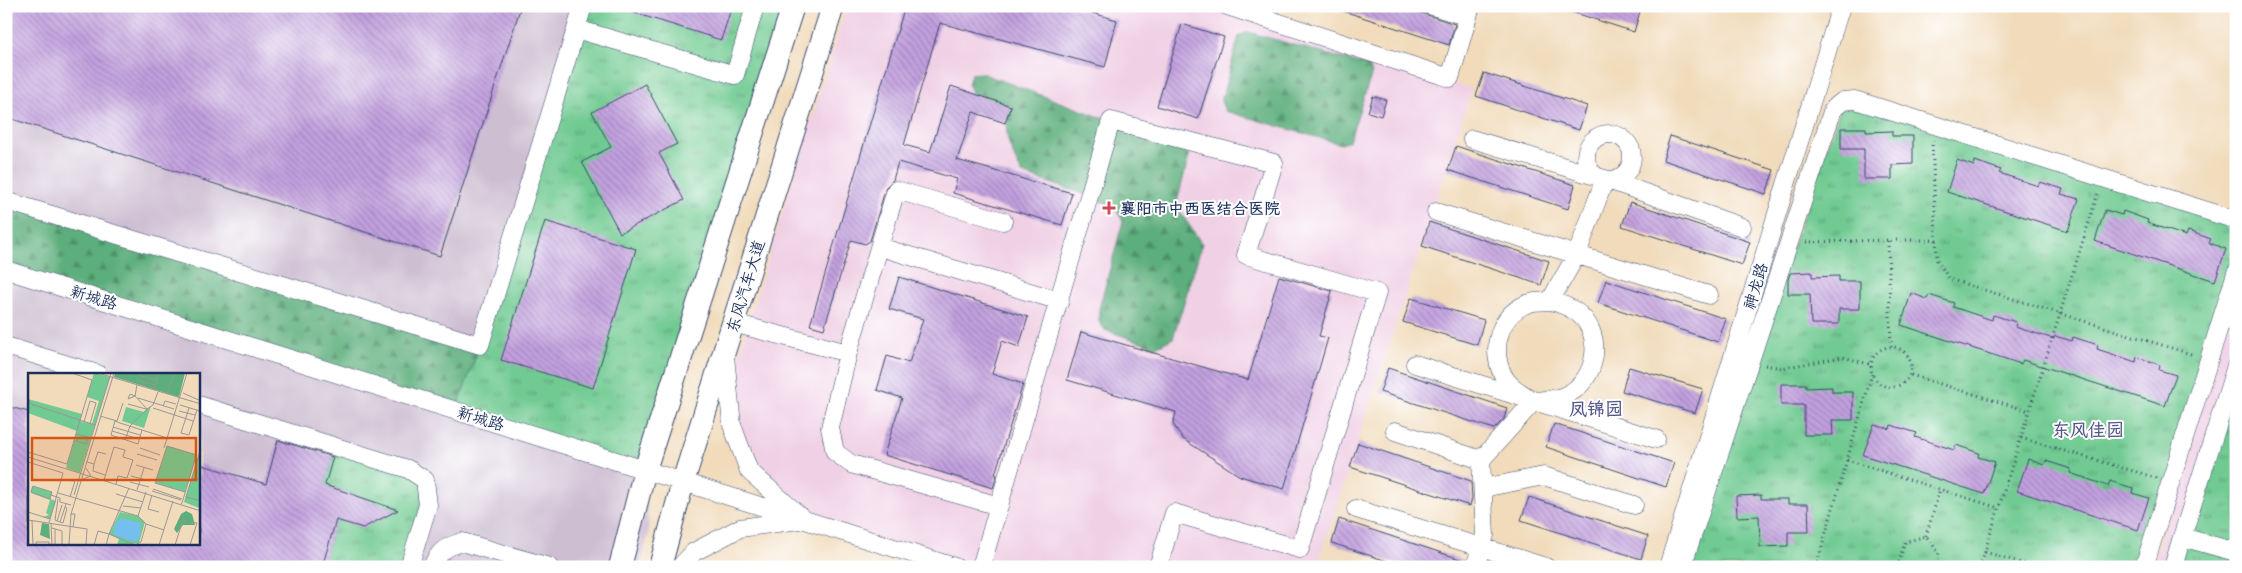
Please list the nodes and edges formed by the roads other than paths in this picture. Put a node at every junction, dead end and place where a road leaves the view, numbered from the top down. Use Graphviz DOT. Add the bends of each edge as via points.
graph roads {
  1 [pos="583,6"];
  2 [pos="755,6"];
  3 [pos="793,6"];
  4 [pos="833,6"];
  5 [pos="1227,6"];
  6 [pos="1432,6"];
  7 [pos="1841,6"];
  8 [pos="1469,12"];
  9 [pos="1276,14"];
  10 [pos="576,29"];
  11 [pos="1472,139"];
  12 [pos="1605,180"];
  13 [pos="6,201"];
  14 [pos="1436,212"];
  15 [pos="2236,220"];
  16 [pos="1003,221"];
  17 [pos="1742,227"];
  18 [pos="880,247"];
  19 [pos="1576,254"];
  20 [pos="6,270"];
  21 [pos="2236,273"];
  22 [pos="1709,295"];
  23 [pos="1060,301"];
  24 [pos="1550,301"];
  25 [pos="733,323"];
  26 [pos="6,346"];
  27 [pos="724,351"];
  28 [pos="848,353"];
  29 [pos="1415,364"];
  30 [pos="2236,366"];
  31 [pos="95,373"];
  32 [pos="1534,401"];
  33 [pos="200,405"];
  34 [pos="1395,431"];
  35 [pos="1656,439"];
  36 [pos="1481,460"];
  37 [pos="645,470"];
  38 [pos="683,482"];
  39 [pos="1482,488"];
  40 [pos="999,506"];
  41 [pos="1634,506"];
  42 [pos="1356,509"];
  43 [pos="804,520"];
  44 [pos="2182,537"];
  45 [pos="1481,547"];
  46 [pos="2236,552"];
  47 [pos="409,567"];
  48 [pos="432,567"];
  49 [pos="549,567"];
  50 [pos="620,567"];
  51 [pos="660,567"];
  52 [pos="680,567"];
  53 [pos="955,567"];
  54 [pos="981,567"];
  55 [pos="1158,567"];
  56 [pos="1475,567"];
  57 [pos="1546,567"];
  58 [pos="1668,567"];
  59 [pos="1682,567"];
  60 [pos="2144,567"];
  61 [pos="2173,567"];
  1 -- 10 [label="street"];
  2 -- 10 [label="street" via="735,75"];
  3 -- 37 [label="main road"];
  4 -- 25 [label="main road, 东风汽车大道"];
  5 -- 9 [label="street"];
  6 -- 8 [label="street"];
  7 -- 58 [label="street, 神龙路"];
  8 -- 9 [label="street" via="1450,78"];
  10 -- 13 [label="street" via="480,345"];
  11 -- 12 [label="street"];
  12 -- 17 [label="street"];
  12 -- 19 [label="street"];
  14 -- 19 [label="street"];
  15 -- 59 [label="street" via="1855,100 1843,101 1832,109"];
  16 -- 18 [label="street" via="896,190"];
  18 -- 23 [label="street"];
  18 -- 28 [label="street"];
  19 -- 22 [label="street"];
  19 -- 24 [label="street"];
  20 -- 37 [label="street, 新城路"];
  21 -- 60 [label="street"];
  23 -- 40 [label="street"];
  23 -- 55 [label="street" via="1111,120 1274,163 1246,255 1377,293 1300,549 1174,513"];
  24 -- 32 [label="street" via="1534,302 1518,309 1498,334 1496,351 1499,367 1507,381"];
  24 -- 32 [label="street" via="1576,311 1586,322 1594,342 1593,364 1587,377 1564,396"];
  25 -- 27 [label="main road, 东风汽车大道"];
  25 -- 28 [label="street"];
  26 -- 31 [label="street"];
  27 -- 38 [label="main road, 东风汽车大道"];
  27 -- 43 [label="street" via="732,425 749,471"];
  28 -- 40 [label="street" via="830,428 835,452 851,464"];
  29 -- 32 [label="street"];
  30 -- 44 [label="street"];
  32 -- 35 [label="street"];
  32 -- 36 [label="street"];
  33 -- 47 [label="street" via="408,469 425,480 428,505"];
  34 -- 36 [label="street"];
  36 -- 39 [label="street"];
  37 -- 38 [label="street, 新城路"];
  37 -- 50 [label="main road"];
  38 -- 43 [label="street, 新城路"];
  38 -- 51 [label="main road, 东风汽车大道"];
  39 -- 41 [label="street" via="1544,476"];
  39 -- 45 [label="street" via="1484,534"];
  40 -- 54 [label="street"];
  42 -- 45 [label="street"];
  43 -- 52 [label="street" via="740,528 694,552"];
  43 -- 53 [label="street, 新城路"];
  44 -- 46 [label="street"];
  44 -- 61 [label="street"];
  45 -- 56 [label="street"];
  45 -- 57 [label="street"];
  48 -- 49 [label="street" via="438,553 462,542"];
}
